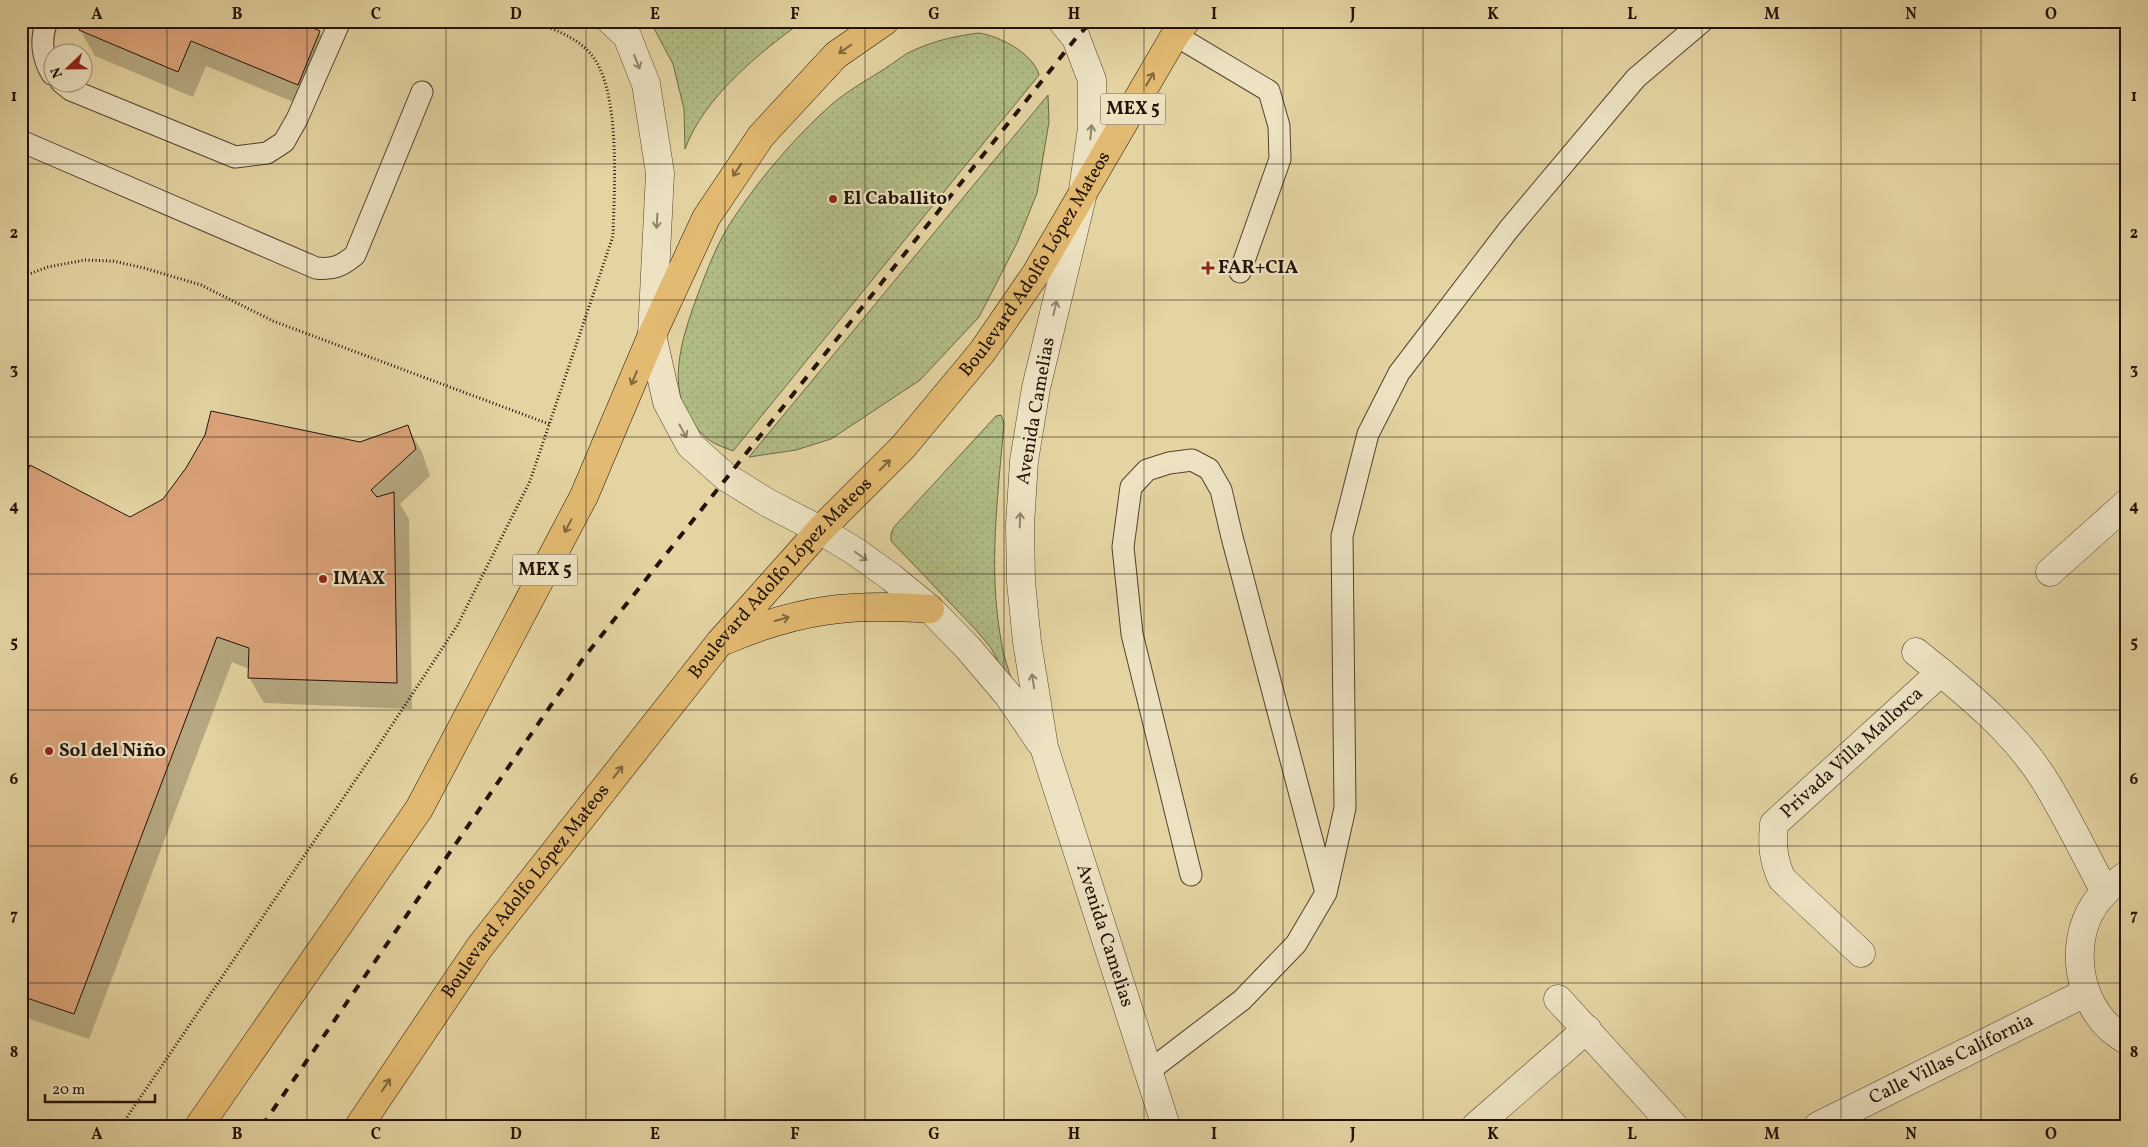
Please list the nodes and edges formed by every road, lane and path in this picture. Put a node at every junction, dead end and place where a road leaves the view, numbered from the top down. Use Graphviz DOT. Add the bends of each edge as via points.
graph roads {
  1 [pos="47,21"];
  2 [pos="340,21"];
  3 [pos="533,21"];
  4 [pos="612,21"];
  5 [pos="885,21"];
  6 [pos="1062,21"];
  7 [pos="1703,21"];
  8 [pos="1181,28"];
  9 [pos="43,42"];
  10 [pos="76,92"];
  11 [pos="422,92"];
  12 [pos="21,141"];
  13 [pos="1082,197"];
  14 [pos="1240,272"];
  15 [pos="21,277"];
  16 [pos="652,335"];
  17 [pos="549,424"];
  18 [pos="2127,503"];
  19 [pos="820,530"];
  20 [pos="2050,572"];
  21 [pos="930,609"];
  22 [pos="720,642"];
  23 [pos="1916,652"];
  24 [pos="1941,672"];
  25 [pos="1044,747"];
  26 [pos="1191,875"];
  27 [pos="2127,875"];
  28 [pos="2105,892"];
  29 [pos="1326,893"];
  30 [pos="1861,953"];
  31 [pos="2085,993"];
  32 [pos="1558,999"];
  33 [pos="1587,1029"];
  34 [pos="2127,1041"];
  35 [pos="1150,1070"];
  36 [pos="121,1126"];
  37 [pos="199,1126"];
  38 [pos="359,1126"];
  39 [pos="1166,1126"];
  40 [pos="1476,1126"];
  41 [pos="1674,1126"];
  42 [pos="1818,1126"];
  1 -- 9 [label="lane"];
  2 -- 10 [label="lane" via="298,120 284,142 267,153 235,157"];
  3 -- 17 [label="path" via="567,35 590,53 604,78 613,124 613,236"];
  4 -- 16 [label="street, Avenida Camelias, one-way" via="627,36 646,84 660,173"];
  5 -- 16 [label="main road, MEX 5, one-way" via="836,55 761,136 706,218"];
  13 -- 6 [label="street, Avenida Camelias, one-way" via="1092,128 1092,80 1076,38"];
  7 -- 29 [label="lane" via="1636,78 1509,229 1399,373 1368,434 1342,536 1345,808"];
  13 -- 8 [label="main road, Boulevard Adolfo López Mateos / MEX 5, one-way"];
  8 -- 14 [label="lane" via="1269,91 1279,126 1280,159"];
  11 -- 12 [label="lane" via="355,255 343,266 329,270 316,268"];
  19 -- 13 [label="main road, Boulevard Adolfo López Mateos / MEX 5, one-way" via="903,447 982,352 1035,275"];
  25 -- 13 [label="street, Avenida Camelias, one-way" via="1021,582 1024,461 1036,388"];
  15 -- 17 [label="path" via="48,267 85,260 113,261 144,268 200,285 273,321"];
  16 -- 19 [label="street, Avenida Camelias, one-way" via="667,402 690,445 726,477"];
  16 -- 37 [label="main road, MEX 5, one-way" via="584,496 420,809"];
  17 -- 36 [label="path" via="530,481 457,626"];
  18 -- 20 [label="street"];
  19 -- 21 [label="street, Avenida Camelias, one-way" via="891,577"];
  19 -- 22 [label="main road, Boulevard Adolfo López Mateos / MEX 5"];
  22 -- 21 [label="main road, one-way" via="760,625 844,607"];
  21 -- 25 [label="street, Avenida Camelias" via="1008,695"];
  38 -- 22 [label="main road, Boulevard Adolfo López Mateos / MEX 5, one-way" via="479,948"];
  23 -- 24 [label="street, Privada Villa Mallorca"];
  24 -- 28 [label="street, Privada Villa Mallorca" via="1988,713 2022,749 2047,783"];
  24 -- 30 [label="street, Privada Villa Mallorca" via="1774,824 1772,846 1782,879"];
  25 -- 35 [label="street, Avenida Camelias"];
  26 -- 29 [label="lane" via="1132,634 1123,547 1131,487 1147,470 1192,460 1209,469 1221,490"];
  27 -- 28 [label="street"];
  28 -- 31 [label="street" via="2089,914 2081,940 2079,967"];
  29 -- 35 [label="lane" via="1296,944 1242,1000"];
  31 -- 34 [label="street" via="2104,1022"];
  31 -- 42 [label="street, Calle Villas California"];
  32 -- 33 [label="street"];
  33 -- 40 [label="street"];
  33 -- 41 [label="street"];
  35 -- 39 [label="street, Avenida Camelias"];
}
